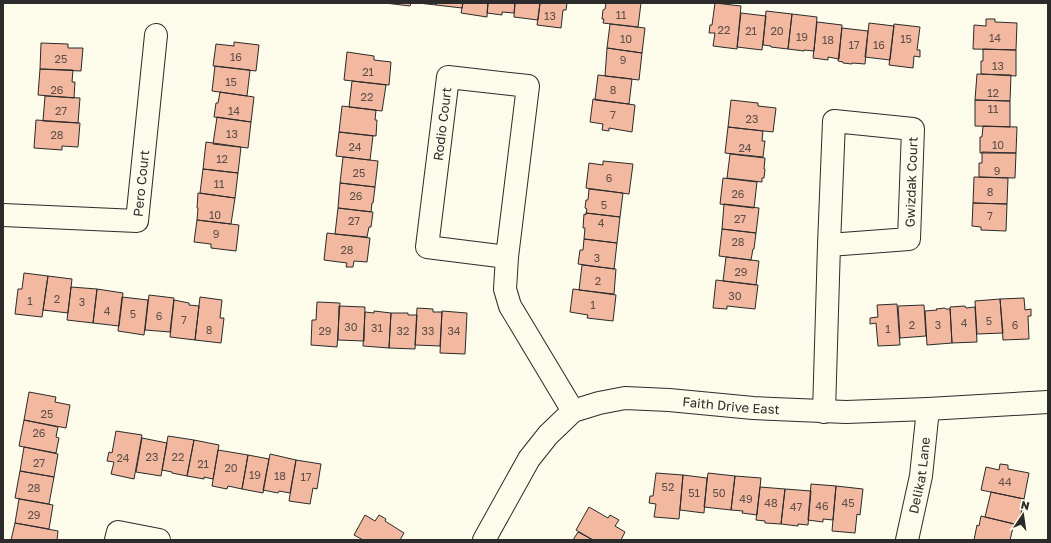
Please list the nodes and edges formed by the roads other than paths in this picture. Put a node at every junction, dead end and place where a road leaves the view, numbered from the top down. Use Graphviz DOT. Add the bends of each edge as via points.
graph roads {
  1 [pos="156,35"];
  2 [pos="3,215"];
  3 [pos="829,245"];
  4 [pos="506,257"];
  5 [pos="1048,402"];
  6 [pos="928,409"];
  7 [pos="573,411"];
  8 [pos="824,412"];
  9 [pos="116,540"];
  10 [pos="159,540"];
  11 [pos="484,540"];
  12 [pos="907,540"];
  1 -- 2 [label="street, Pero Court" via="137,221"];
  3 -- 3 [label="street, Gwizdak Court" via="834,121 913,129 909,239"];
  3 -- 8 [label="street, Gwizdak Court"];
  4 -- 4 [label="street, Rodio Court" via="528,86 448,76 426,247"];
  4 -- 7 [label="street, Rodio Court" via="505,289 510,306"];
  5 -- 6 [label="street, Faith Drive East"];
  6 -- 8 [label="street, Faith Drive East"];
  6 -- 12 [label="street, Delikat Lane" via="921,476"];
  7 -- 8 [label="street, Faith Drive East" via="599,402 625,398"];
  7 -- 11 [label="street, Faith Drive East" via="548,435 529,459"];
  9 -- 10 [label="street" via="118,532"];
}
